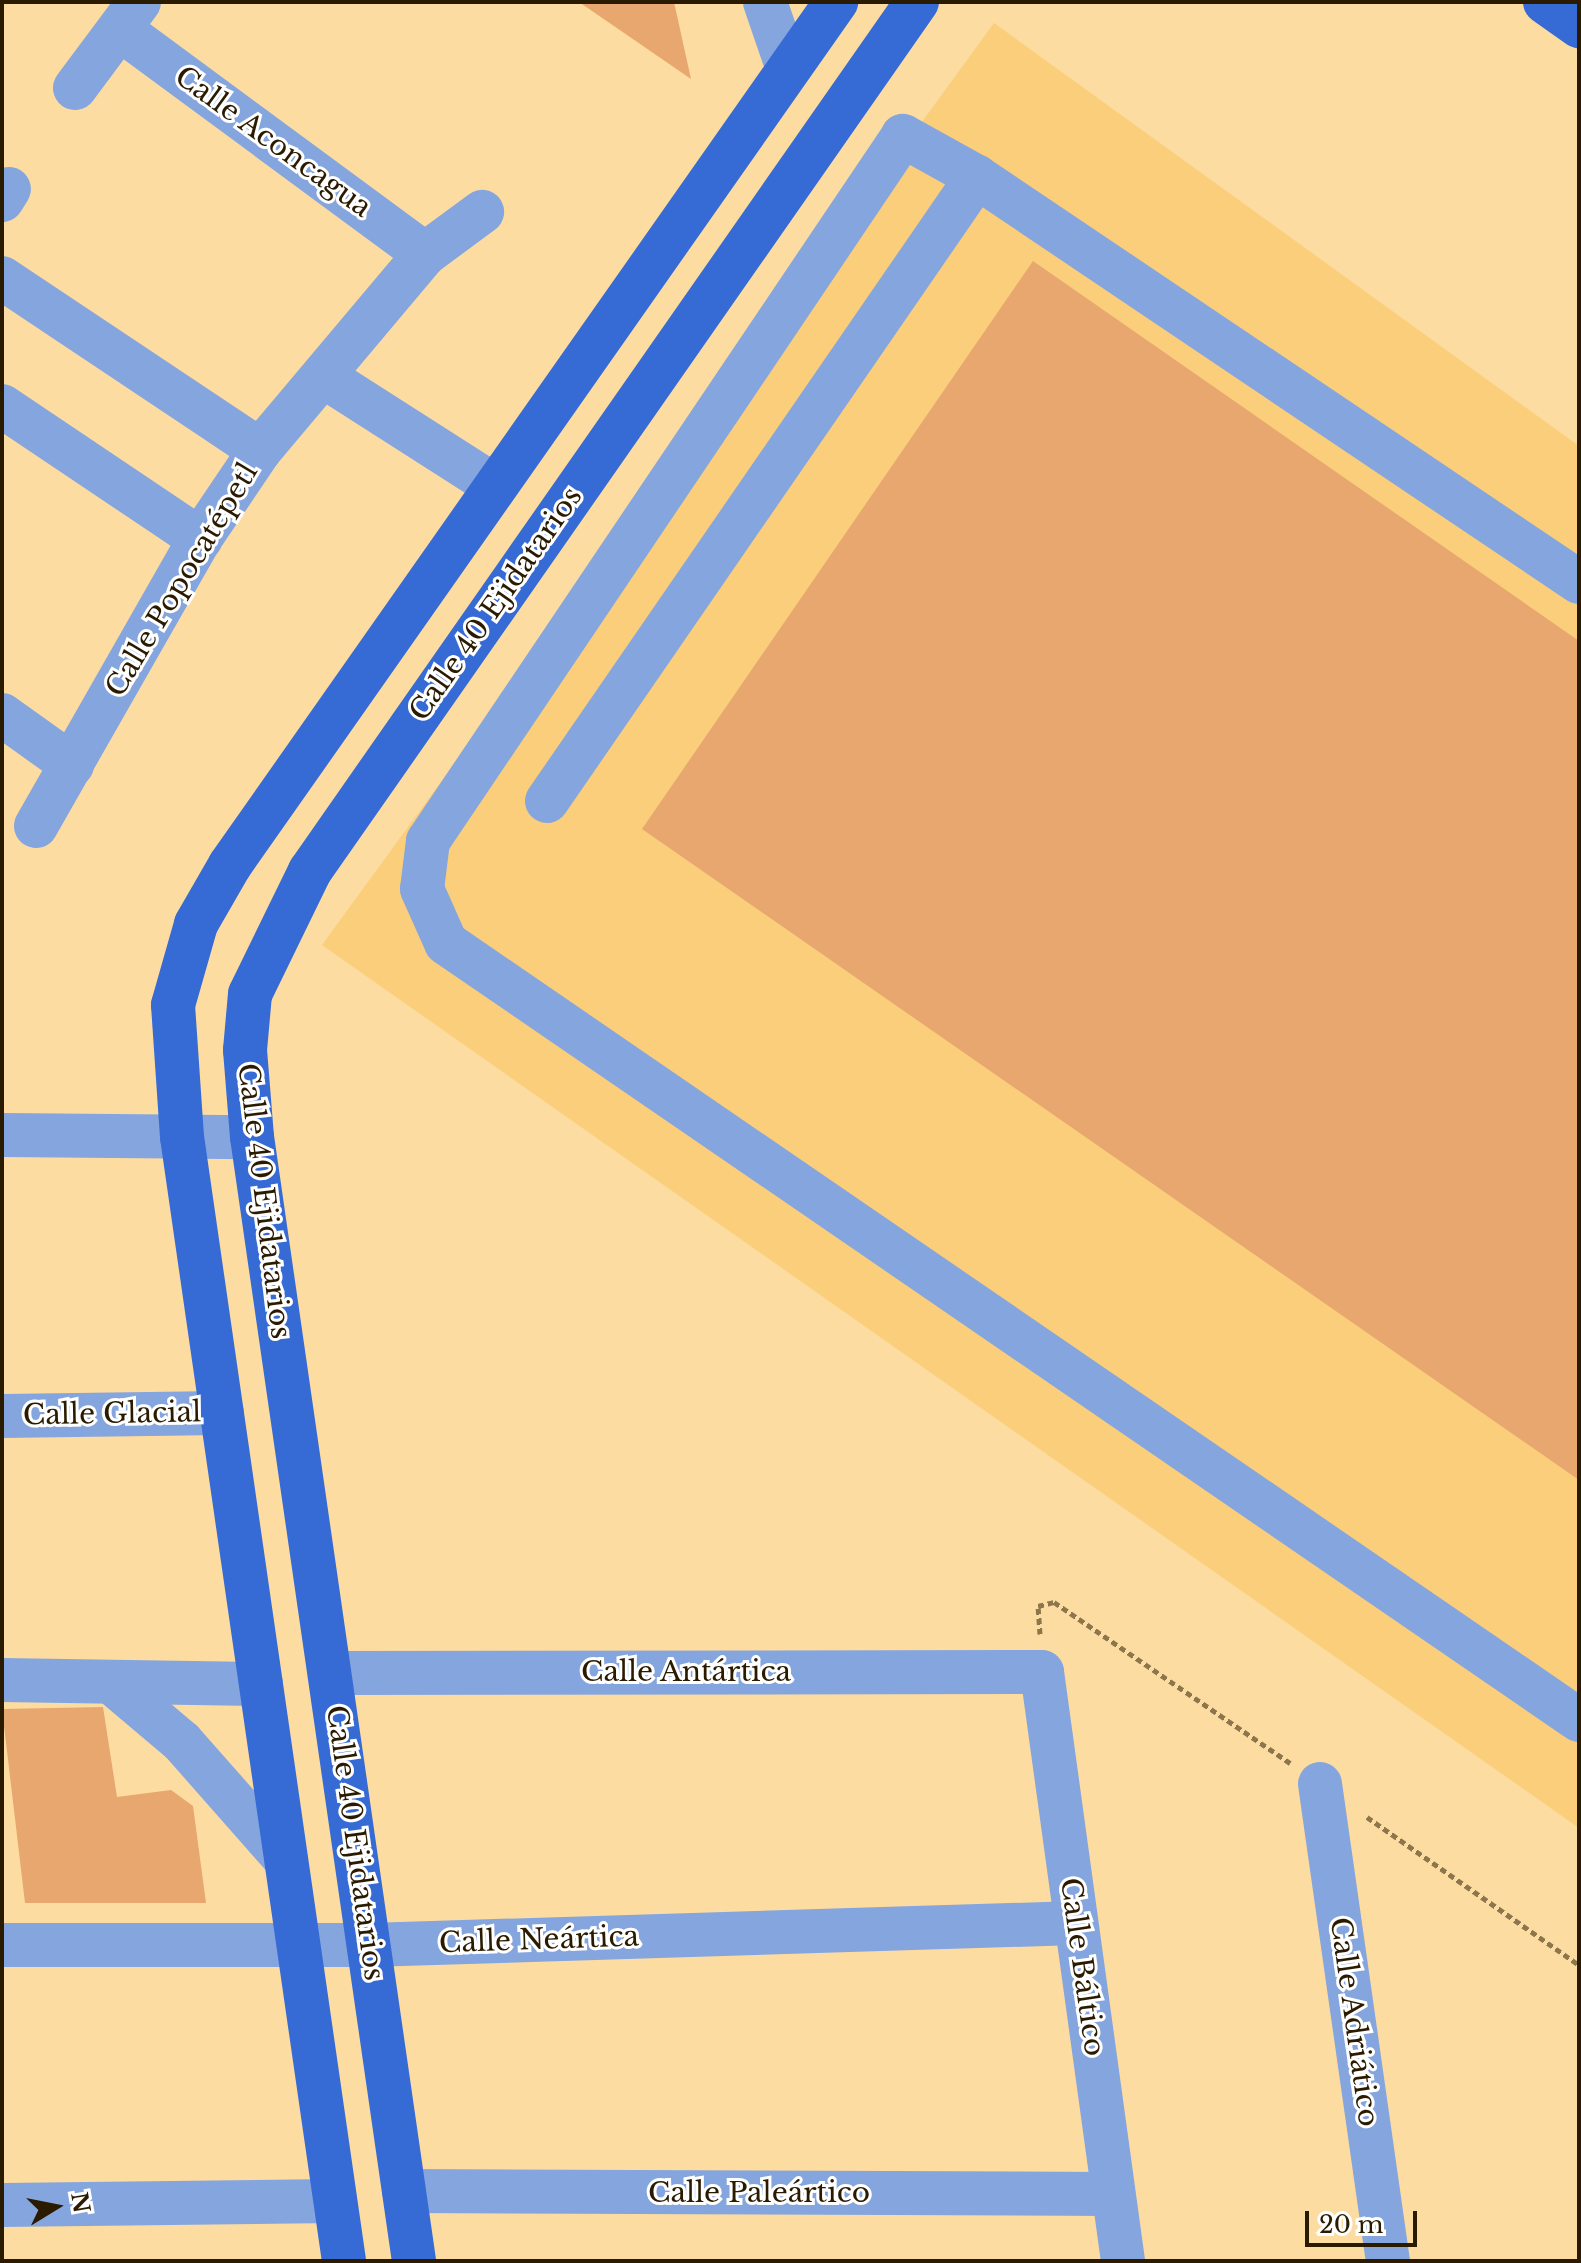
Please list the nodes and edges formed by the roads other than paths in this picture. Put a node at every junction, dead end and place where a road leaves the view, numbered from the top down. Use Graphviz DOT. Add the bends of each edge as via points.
graph roads {
  1 [pos="765,2"];
  2 [pos="836,2"];
  3 [pos="917,2"];
  4 [pos="1545,2"];
  5 [pos="130,16"];
  6 [pos="1579,26"];
  7 [pos="788,69"];
  8 [pos="75,88"];
  9 [pos="977,177"];
  10 [pos="482,212"];
  11 [pos="425,254"];
  12 [pos="2,278"];
  13 [pos="323,376"];
  14 [pos="2,406"];
  15 [pos="260,450"];
  16 [pos="492,484"];
  17 [pos="200,539"];
  18 [pos="1579,582"];
  19 [pos="2,715"];
  20 [pos="72,765"];
  21 [pos="547,801"];
  22 [pos="36,826"];
  23 [pos="2,1135"];
  24 [pos="182,1137"];
  25 [pos="252,1137"];
  26 [pos="222,1413"];
  27 [pos="2,1416"];
  28 [pos="1042,1672"];
  29 [pos="331,1673"];
  30 [pos="2,1680"];
  31 [pos="111,1682"];
  32 [pos="261,1684"];
  33 [pos="1579,1720"];
  34 [pos="1320,1784"];
  35 [pos="286,1860"];
  36 [pos="1076,1923"];
  37 [pos="2,1945"];
  38 [pos="369,1945"];
  39 [pos="299,1946"];
  40 [pos="404,2191"];
  41 [pos="1113,2194"];
  42 [pos="335,2201"];
  43 [pos="2,2205"];
  44 [pos="344,2261"];
  45 [pos="414,2261"];
  46 [pos="1123,2261"];
  47 [pos="1388,2261"];
  1 -- 7 [label="street"];
  2 -- 7 [label="main road"];
  3 -- 25 [label="main road, Calle 40 Ejidatarios" via="310,871 250,994 245,1050"];
  4 -- 6 [label="main road"];
  5 -- 8 [label="street"];
  5 -- 11 [label="street, Calle Aconcagua"];
  7 -- 16 [label="main road"];
  9 -- 18 [label="street"];
  9 -- 21 [label="street"];
  9 -- 33 [label="street" via="903,136 428,841 422,889 430,917 446,943"];
  10 -- 11 [label="street, Calle Popocatépetl"];
  11 -- 13 [label="street, Calle Popocatépetl"];
  12 -- 15 [label="street"];
  13 -- 15 [label="street, Calle Popocatépetl"];
  13 -- 16 [label="street"];
  14 -- 17 [label="street"];
  15 -- 17 [label="street, Calle Popocatépetl"];
  16 -- 24 [label="main road" via="196,924 173,1005"];
  17 -- 20 [label="street, Calle Popocatépetl"];
  19 -- 20 [label="street"];
  20 -- 22 [label="street, Calle Popocatépetl"];
  23 -- 24 [label="street"];
  24 -- 25 [label="street"];
  24 -- 26 [label="main road"];
  25 -- 29 [label="main road, Calle 40 Ejidatarios"];
  26 -- 27 [label="street, Calle Glacial"];
  26 -- 32 [label="main road"];
  28 -- 29 [label="street, Calle Antártica"];
  28 -- 36 [label="street, Calle Báltico"];
  29 -- 38 [label="main road, Calle 40 Ejidatarios"];
  30 -- 31 [label="street"];
  31 -- 32 [label="street"];
  31 -- 35 [label="street" via="182,1742"];
  32 -- 35 [label="main road"];
  34 -- 47 [label="street, Calle Adriático"];
  35 -- 39 [label="main road"];
  36 -- 38 [label="street, Calle Neártica"];
  36 -- 41 [label="street, Calle Báltico"];
  37 -- 39 [label="street, Calle Neártica"];
  38 -- 39 [label="street, Calle Neártica"];
  38 -- 40 [label="main road, Calle 40 Ejidatarios"];
  39 -- 42 [label="main road"];
  40 -- 41 [label="street, Calle Paleártico"];
  40 -- 45 [label="main road, Calle 40 Ejidatarios"];
  41 -- 46 [label="street, Calle Báltico"];
  42 -- 43 [label="street"];
  42 -- 44 [label="main road"];
}
